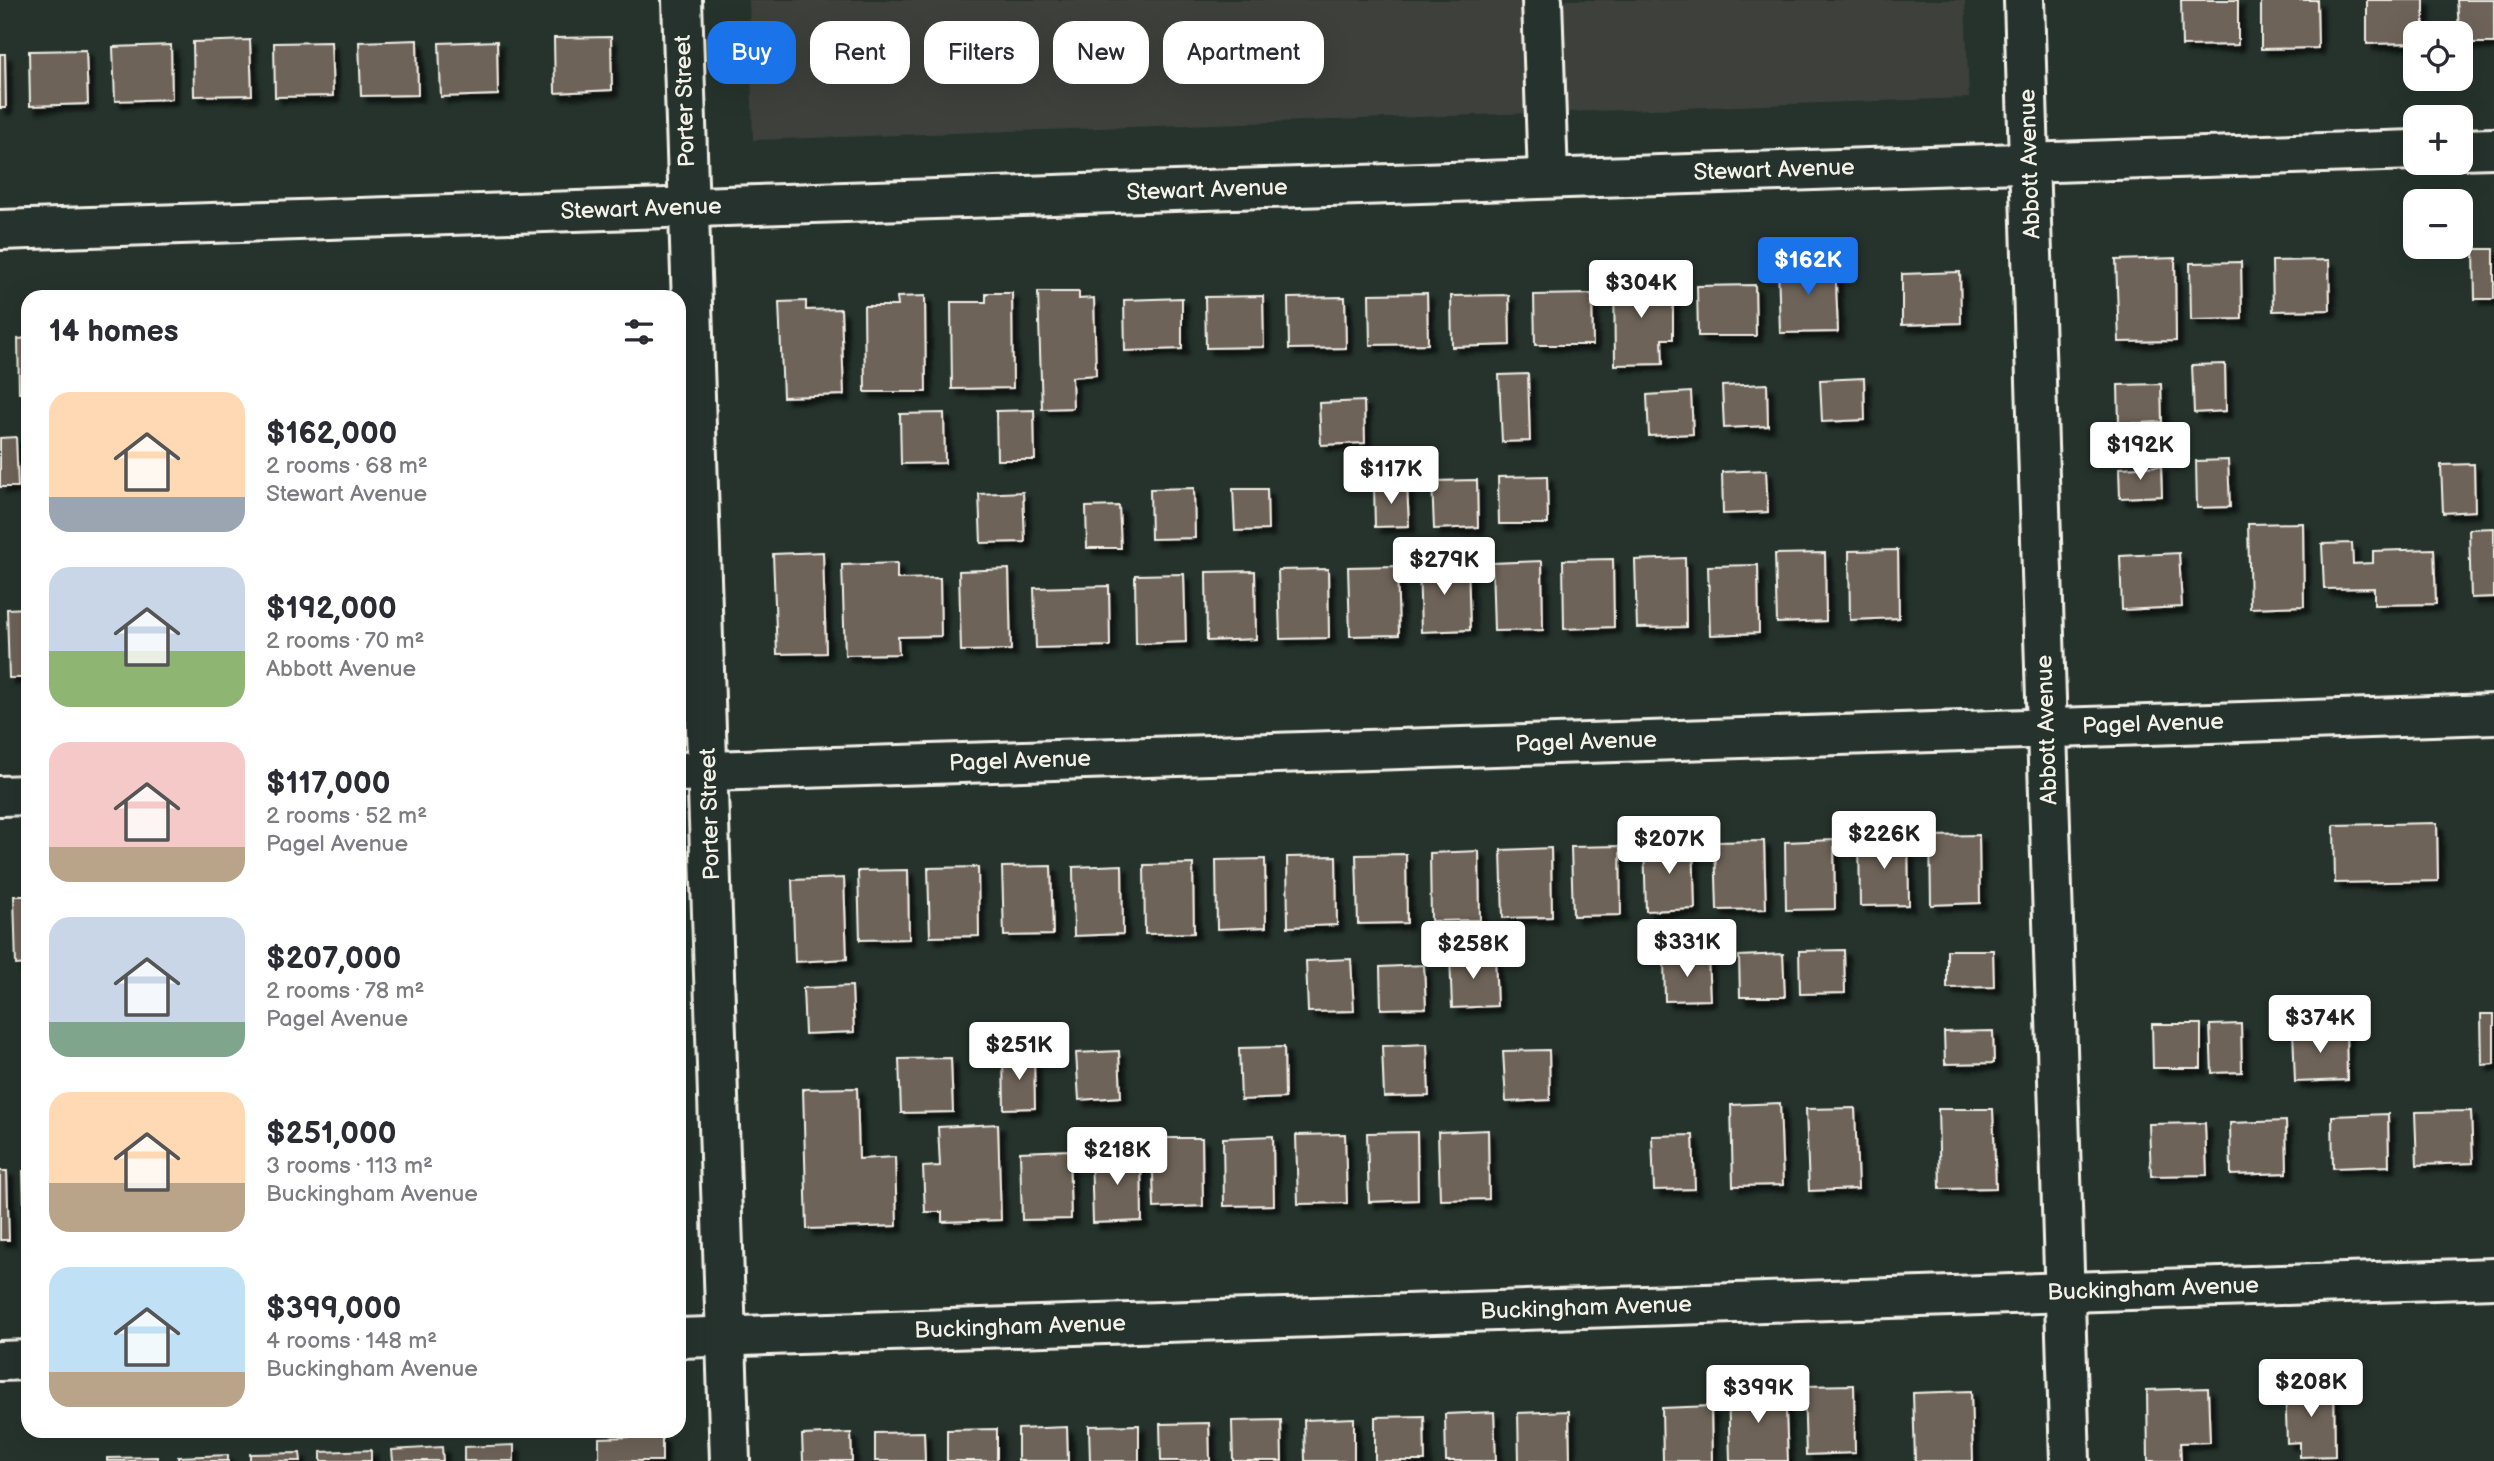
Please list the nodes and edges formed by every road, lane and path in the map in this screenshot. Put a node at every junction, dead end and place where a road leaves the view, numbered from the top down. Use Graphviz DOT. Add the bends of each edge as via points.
graph roads {
  1 [pos="682,0"];
  2 [pos="1542,0"];
  3 [pos="2024,0"];
  4 [pos="2494,148"];
  5 [pos="2473,149"];
  6 [pos="2403,150"];
  7 [pos="2029,162"];
  8 [pos="1548,178"];
  9 [pos="688,207"];
  10 [pos="0,230"];
  11 [pos="2494,714"];
  12 [pos="2047,727"];
  13 [pos="694,772"];
  14 [pos="21,795"];
  15 [pos="0,796"];
  16 [pos="2494,1278"];
  17 [pos="2064,1292"];
  18 [pos="726,1337"];
  19 [pos="686,1338"];
  20 [pos="21,1360"];
  21 [pos="0,1361"];
  22 [pos="730,1461"];
  23 [pos="2070,1461"];
  1 -- 9 [label="street, Porter Street"];
  2 -- 8 [label="street"];
  3 -- 7 [label="street, Abbott Avenue"];
  4 -- 5 [label="street"];
  6 -- 7 [label="street, Stewart Avenue"];
  7 -- 8 [label="street, Stewart Avenue"];
  7 -- 12 [label="street, Abbott Avenue"];
  8 -- 9 [label="street, Stewart Avenue"];
  9 -- 10 [label="street, Stewart Avenue"];
  9 -- 13 [label="street, Porter Street"];
  11 -- 12 [label="street, Pagel Avenue"];
  12 -- 13 [label="street, Pagel Avenue"];
  12 -- 17 [label="street, Abbott Avenue"];
  13 -- 18 [label="street, Porter Street"];
  14 -- 15 [label="street"];
  16 -- 17 [label="street, Buckingham Avenue"];
  17 -- 18 [label="street, Buckingham Avenue"];
  17 -- 23 [label="street, Abbott Avenue"];
  18 -- 19 [label="street, Buckingham Avenue"];
  18 -- 22 [label="street, Porter Street"];
  20 -- 21 [label="street"];
}
